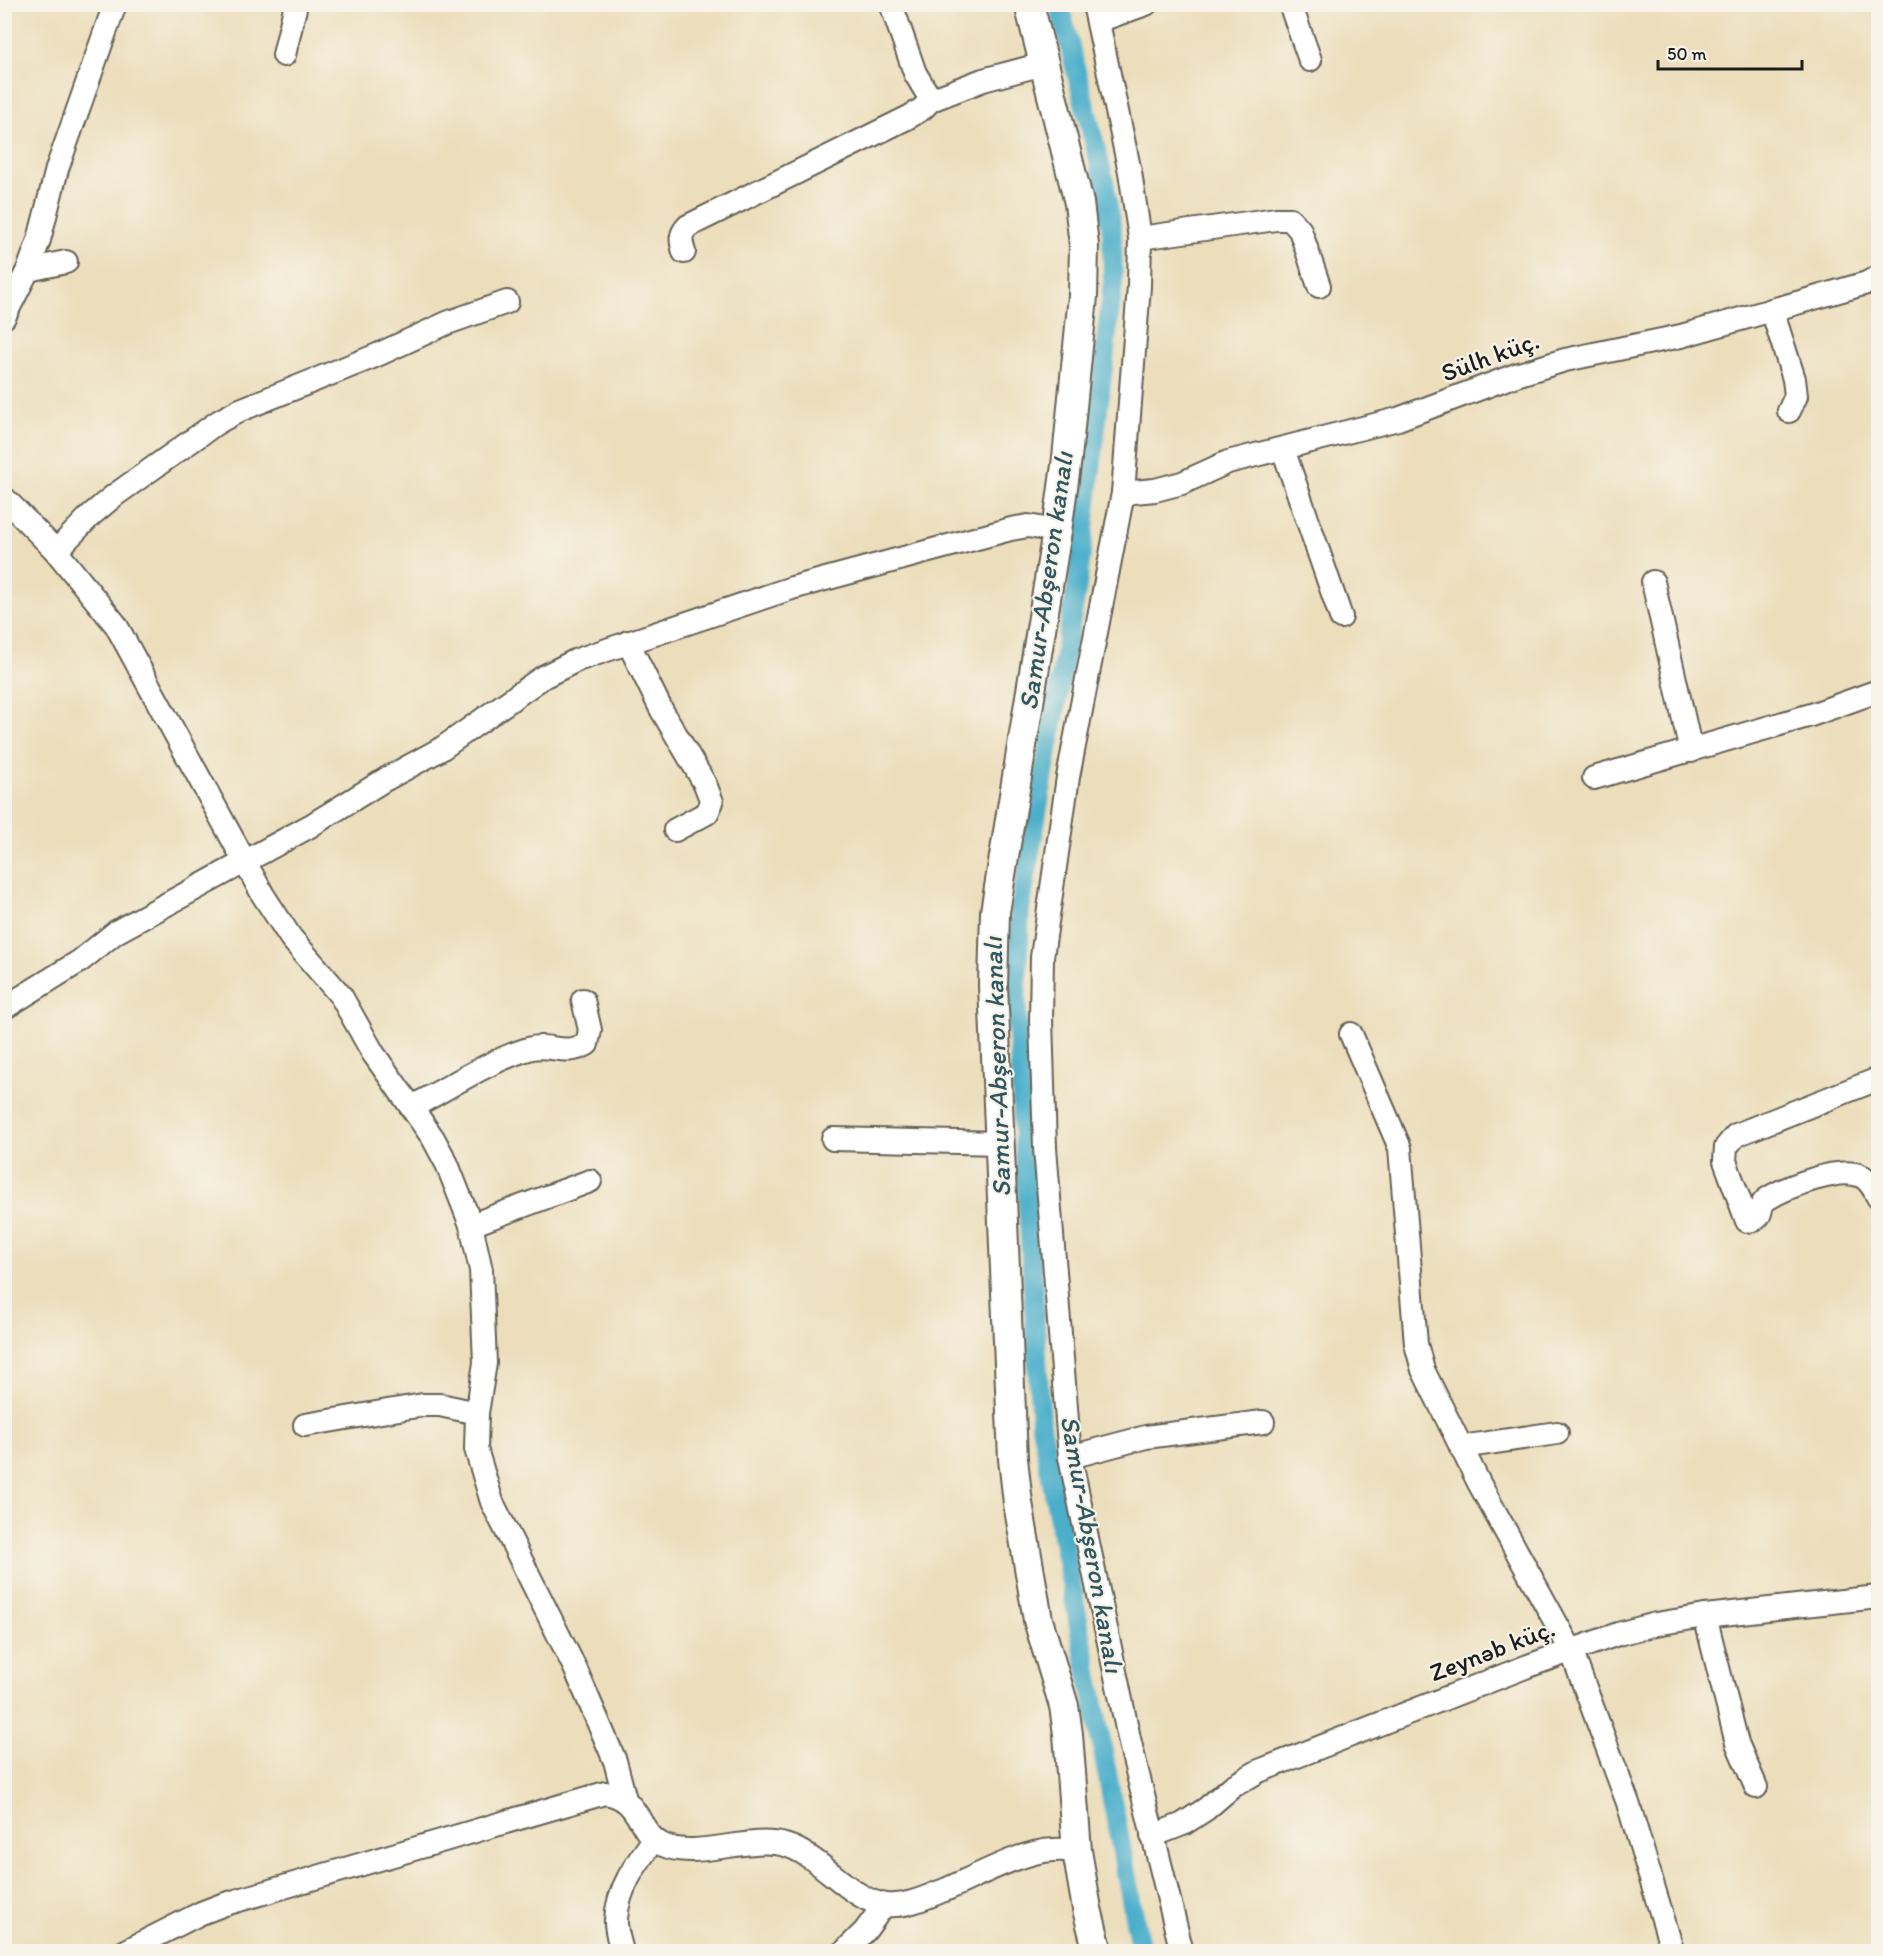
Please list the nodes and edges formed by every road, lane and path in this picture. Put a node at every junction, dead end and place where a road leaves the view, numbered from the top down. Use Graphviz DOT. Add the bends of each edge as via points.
graph roads {
  1 [pos="116,4"];
  2 [pos="296,4"];
  3 [pos="891,4"];
  4 [pos="1029,4"];
  5 [pos="1146,4"];
  6 [pos="1290,4"];
  7 [pos="1096,13"];
  8 [pos="284,55"];
  9 [pos="1310,60"];
  10 [pos="1042,64"];
  11 [pos="931,100"];
  12 [pos="1140,238"];
  13 [pos="684,252"];
  14 [pos="66,262"];
  15 [pos="28,270"];
  16 [pos="1878,277"];
  17 [pos="1319,286"];
  18 [pos="507,302"];
  19 [pos="1772,310"];
  20 [pos="4,317"];
  21 [pos="1789,411"];
  22 [pos="1283,449"];
  23 [pos="1123,494"];
  24 [pos="4,498"];
  25 [pos="1057,531"];
  26 [pos="56,551"];
  27 [pos="1653,582"];
  28 [pos="1341,616"];
  29 [pos="628,642"];
  30 [pos="1878,691"];
  31 [pos="1691,751"];
  32 [pos="1594,778"];
  33 [pos="675,830"];
  34 [pos="244,863"];
  35 [pos="583,1000"];
  36 [pos="4,1008"];
  37 [pos="1351,1034"];
  38 [pos="1878,1079"];
  39 [pos="412,1107"];
  40 [pos="833,1139"];
  41 [pos="1000,1143"];
  42 [pos="590,1181"];
  43 [pos="1878,1197"];
  44 [pos="471,1225"];
  45 [pos="477,1413"];
  46 [pos="1263,1422"];
  47 [pos="305,1425"];
  48 [pos="1557,1433"];
  49 [pos="1461,1447"];
  50 [pos="1070,1456"];
  51 [pos="1878,1597"];
  52 [pos="1705,1616"];
  53 [pos="1571,1650"];
  54 [pos="1755,1787"];
  55 [pos="625,1799"];
  56 [pos="1152,1836"];
  57 [pos="654,1839"];
  58 [pos="1077,1851"];
  59 [pos="884,1905"];
  60 [pos="124,1952"];
  61 [pos="622,1952"];
  62 [pos="844,1952"];
  63 [pos="1098,1952"];
  64 [pos="1182,1952"];
  65 [pos="1673,1952"];
  1 -- 15 [label="street" via="57,169"];
  2 -- 8 [label="street"];
  3 -- 11 [label="street" via="915,73"];
  4 -- 10 [label="street"];
  5 -- 7 [label="street"];
  6 -- 9 [label="street"];
  7 -- 12 [label="street"];
  10 -- 11 [label="street"];
  10 -- 25 [label="street" via="1079,203 1084,245 1082,307"];
  11 -- 13 [label="street" via="909,117 688,226 682,232"];
  12 -- 17 [label="street" via="1290,219 1300,230"];
  12 -- 23 [label="street"];
  14 -- 15 [label="street"];
  15 -- 20 [label="street"];
  16 -- 19 [label="street, Sülh küç."];
  18 -- 26 [label="street" via="447,323 218,422 115,495"];
  19 -- 21 [label="street" via="1794,379 1796,396"];
  19 -- 22 [label="street, Sülh küç." via="1681,336 1565,360 1398,420"];
  22 -- 23 [label="street, Sülh küç." via="1228,462 1182,483"];
  22 -- 28 [label="street"];
  23 -- 50 [label="street" via="1068,777 1042,957 1045,1148"];
  24 -- 26 [label="street"];
  25 -- 29 [label="street" via="1028,526 1011,529 792,588"];
  25 -- 41 [label="street" via="995,912 993,985"];
  26 -- 34 [label="street" via="116,625"];
  27 -- 31 [label="street"];
  29 -- 33 [label="street" via="712,802 707,813"];
  29 -- 34 [label="street" via="543,677 441,749"];
  30 -- 31 [label="street"];
  31 -- 32 [label="street"];
  34 -- 36 [label="street" via="116,932 80,961"];
  34 -- 39 [label="street" via="291,938 341,996"];
  35 -- 39 [label="street" via="590,1030 586,1044 576,1050 531,1047"];
  37 -- 49 [label="street" via="1400,1148 1416,1344 1423,1370"];
  38 -- 43 [label="street" via="1736,1135 1726,1147 1725,1161 1747,1221 1758,1217 1766,1199 1839,1174 1863,1176"];
  39 -- 44 [label="street" via="447,1164"];
  40 -- 41 [label="street"];
  41 -- 58 [label="street" via="1013,1459 1038,1620 1065,1714"];
  42 -- 44 [label="street"];
  44 -- 45 [label="street" via="480,1270 485,1364"];
  45 -- 47 [label="street" via="423,1405"];
  45 -- 55 [label="street" via="476,1449 492,1502 575,1668 615,1761"];
  46 -- 50 [label="street" via="1146,1437"];
  48 -- 49 [label="street"];
  49 -- 53 [label="street"];
  50 -- 56 [label="street"];
  51 -- 52 [label="street, Zeynəb küç."];
  52 -- 53 [label="street, Zeynəb küç." via="1656,1624"];
  52 -- 54 [label="street" via="1737,1743"];
  53 -- 56 [label="street, Zeynəb küç." via="1259,1772 1233,1786 1183,1824"];
  53 -- 65 [label="street" via="1628,1803"];
  55 -- 57 [label="street"];
  55 -- 60 [label="street" via="605,1793 590,1796 243,1899 201,1913"];
  56 -- 64 [label="street"];
  57 -- 59 [label="street" via="671,1848 688,1849 768,1843 788,1846 857,1892"];
  57 -- 61 [label="street" via="623,1886 616,1920"];
  58 -- 59 [label="street" via="1041,1852 1019,1858 928,1897"];
  58 -- 63 [label="street"];
  59 -- 62 [label="street"];
}
